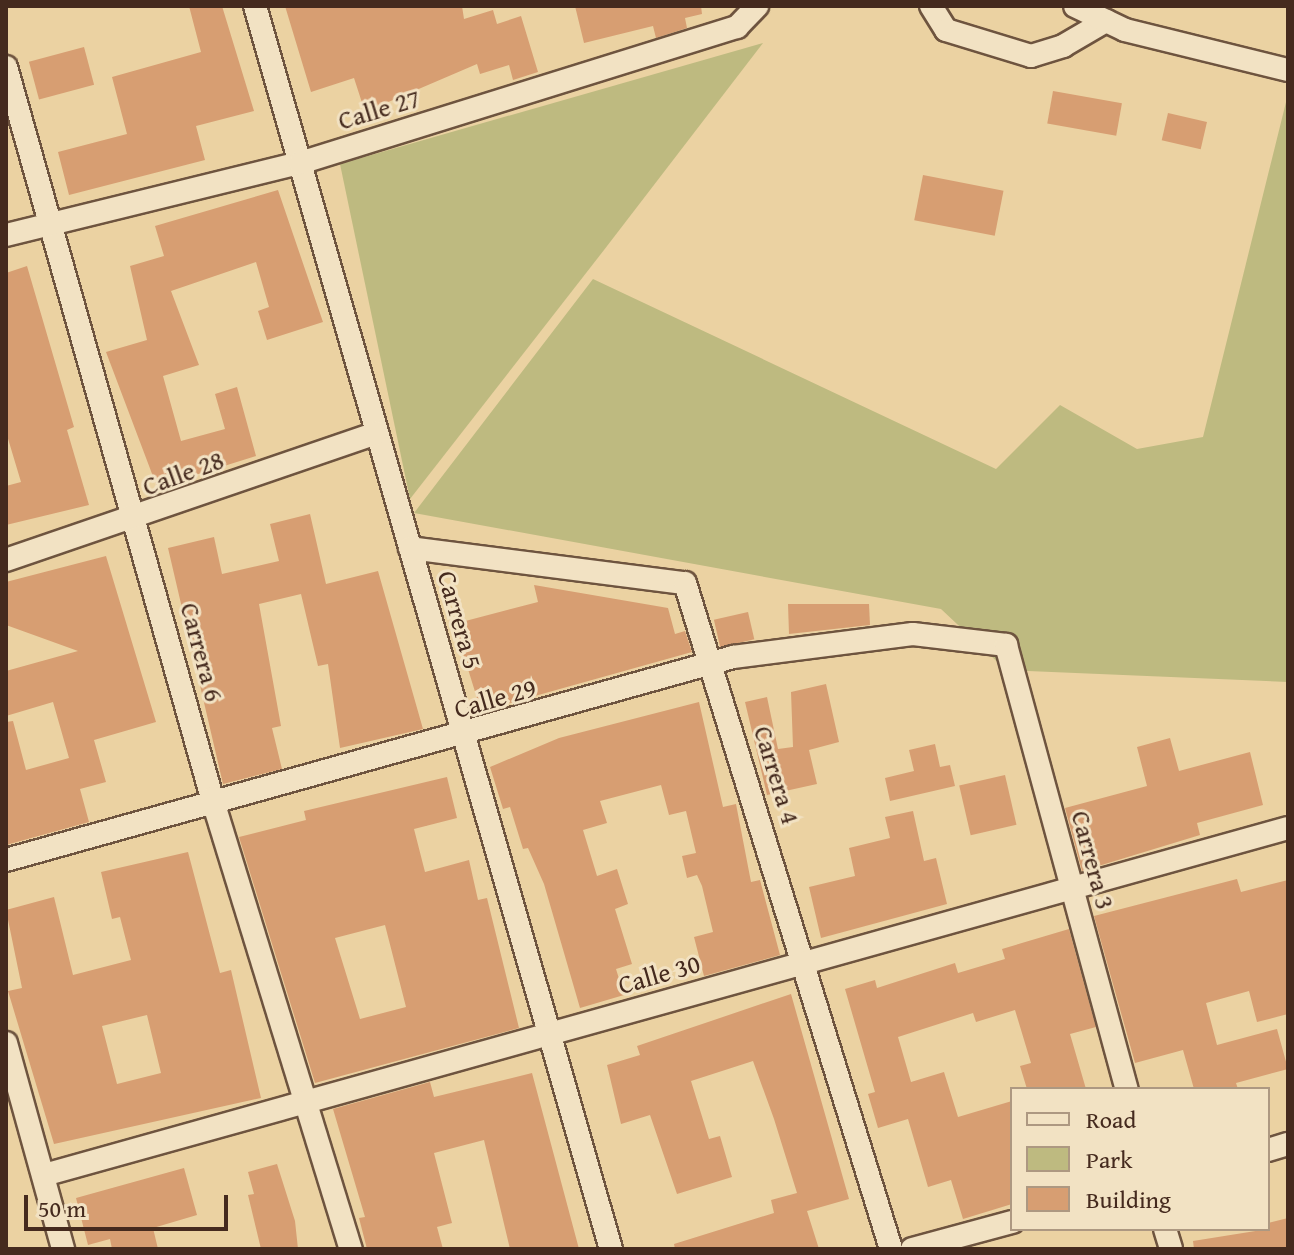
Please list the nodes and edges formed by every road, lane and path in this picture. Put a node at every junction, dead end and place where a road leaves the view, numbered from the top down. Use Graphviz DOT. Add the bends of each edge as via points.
graph roads {
  1 [pos="255,6"];
  2 [pos="757,6"];
  3 [pos="931,6"];
  4 [pos="1075,6"];
  5 [pos="1106,21"];
  6 [pos="6,67"];
  7 [pos="1288,70"];
  8 [pos="300,163"];
  9 [pos="48,222"];
  10 [pos="6,235"];
  11 [pos="377,433"];
  12 [pos="136,519"];
  13 [pos="410,548"];
  14 [pos="6,560"];
  15 [pos="1006,645"];
  16 [pos="714,662"];
  17 [pos="464,737"];
  18 [pos="212,798"];
  19 [pos="1288,828"];
  20 [pos="6,860"];
  21 [pos="1072,889"];
  22 [pos="803,963"];
  23 [pos="549,1034"];
  24 [pos="6,1043"];
  25 [pos="1126,1087"];
  26 [pos="303,1103"];
  27 [pos="44,1175"];
  28 [pos="1010,1223"];
  29 [pos="63,1249"];
  30 [pos="351,1249"];
  31 [pos="611,1249"];
  32 [pos="891,1249"];
  33 [pos="912,1249"];
  1 -- 8 [label="street, Carrera 5"];
  2 -- 8 [label="street, Calle 27" via="737,27"];
  3 -- 5 [label="street" via="946,30 1031,56"];
  4 -- 5 [label="street"];
  5 -- 7 [label="street" via="1233,60"];
  6 -- 9 [label="street, Carrera 6"];
  8 -- 9 [label="street, Calle 27"];
  8 -- 11 [label="street, Carrera 5"];
  9 -- 10 [label="street, Calle 27"];
  9 -- 12 [label="street, Carrera 6"];
  11 -- 12 [label="street, Calle 28"];
  11 -- 13 [label="street, Carrera 5"];
  12 -- 14 [label="street, Calle 28"];
  12 -- 18 [label="street, Carrera 6"];
  13 -- 16 [label="street, Carrera 4" via="685,583"];
  13 -- 17 [label="street, Carrera 5"];
  15 -- 16 [label="street, Calle 29" via="913,634"];
  15 -- 21 [label="street, Carrera 3"];
  16 -- 17 [label="street, Calle 29"];
  16 -- 22 [label="street, Carrera 4"];
  17 -- 18 [label="street, Calle 29"];
  17 -- 23 [label="street, Carrera 5"];
  18 -- 20 [label="street, Calle 29"];
  18 -- 26 [label="street, Carrera 6"];
  19 -- 21 [label="street, Calle 30"];
  21 -- 22 [label="street, Calle 30"];
  21 -- 25 [label="street, Carrera 3"];
  22 -- 23 [label="street, Calle 30"];
  22 -- 32 [label="street, Carrera 4"];
  23 -- 26 [label="street, Calle 30"];
  23 -- 31 [label="street, Carrera 5"];
  24 -- 27 [label="street"];
  26 -- 27 [label="street, Calle 30"];
  26 -- 30 [label="street, Carrera 6"];
  27 -- 29 [label="street"];
  28 -- 33 [label="street"];
}
